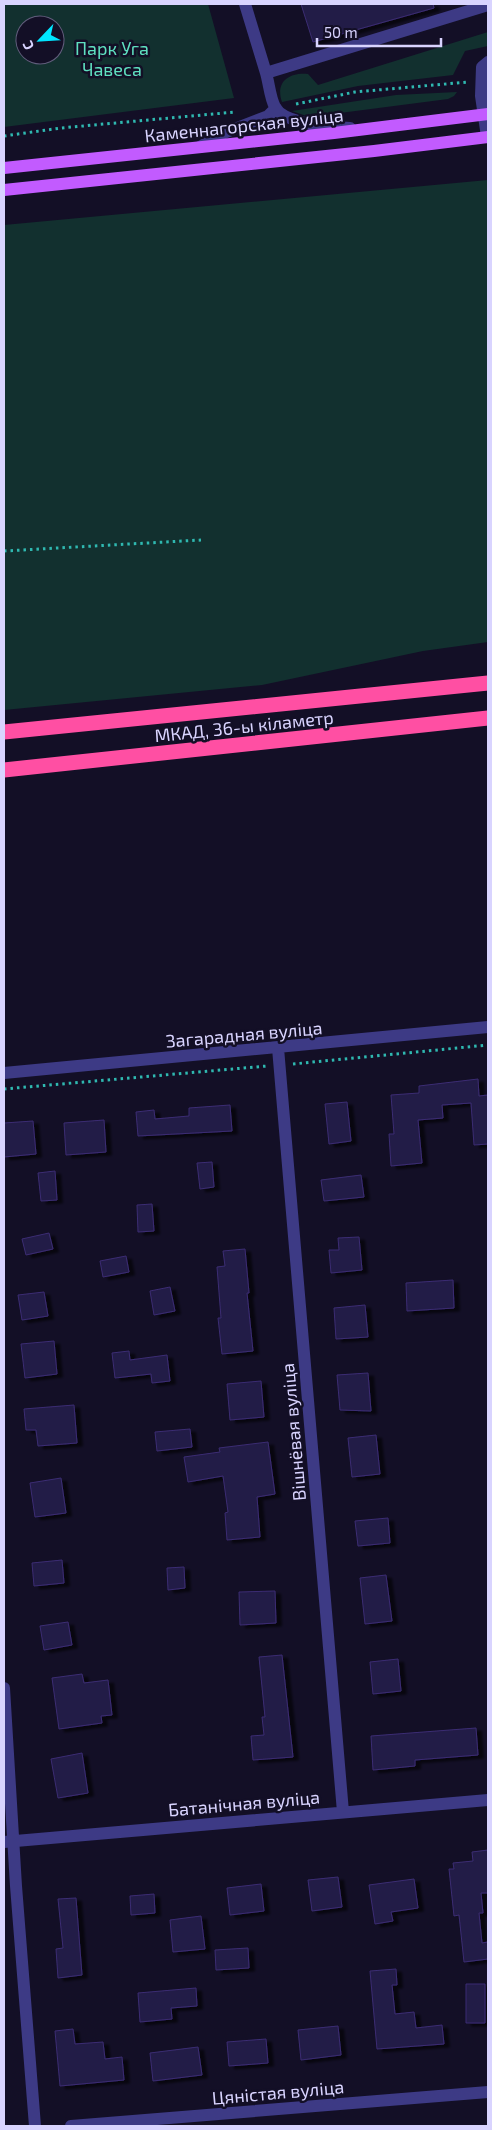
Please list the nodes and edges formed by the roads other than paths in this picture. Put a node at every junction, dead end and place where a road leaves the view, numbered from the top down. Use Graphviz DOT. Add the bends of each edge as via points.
graph roads {
  1 [pos="245,4"];
  2 [pos="488,5"];
  3 [pos="488,62"];
  4 [pos="266,73"];
  5 [pos="276,108"];
  6 [pos="486,114"];
  7 [pos="358,130"];
  8 [pos="488,137"];
  9 [pos="200,147"];
  10 [pos="4,168"];
  11 [pos="4,190"];
  12 [pos="488,683"];
  13 [pos="488,718"];
  14 [pos="4,732"];
  15 [pos="4,770"];
  16 [pos="488,1028"];
  17 [pos="278,1048"];
  18 [pos="4,1073"];
  19 [pos="4,1688"];
  20 [pos="488,1800"];
  21 [pos="343,1812"];
  22 [pos="9,1841"];
  23 [pos="488,2092"];
  24 [pos="35,2126"];
  25 [pos="71,2126"];
  1 -- 4 [label="street"];
  2 -- 4 [label="street"];
  3 -- 6 [label="street" via="482,67 481,96"];
  4 -- 5 [label="street"];
  5 -- 7 [label="street" via="288,118"];
  5 -- 9 [label="street" via="268,116 224,133"];
  6 -- 7 [label="main road, Каменнагорская вуліца"];
  6 -- 8 [label="street"];
  7 -- 9 [label="main road, Каменнагорская вуліца"];
  8 -- 11 [label="main road"];
  9 -- 10 [label="main road, Каменнагорская вуліца"];
  12 -- 14 [label="highway, МКАД, 36-ы кіламетр"];
  13 -- 15 [label="highway, МКАД, 36-ы кіламетр"];
  16 -- 17 [label="street, Загарадная вуліца"];
  17 -- 18 [label="street, Загарадная вуліца"];
  17 -- 21 [label="street, Вішнёвая вуліца"];
  19 -- 22 [label="street"];
  20 -- 21 [label="street, Батанічная вуліца"];
  21 -- 22 [label="street, Батанічная вуліца"];
  22 -- 24 [label="street"];
  23 -- 25 [label="street, Цяністая вуліца"];
}
